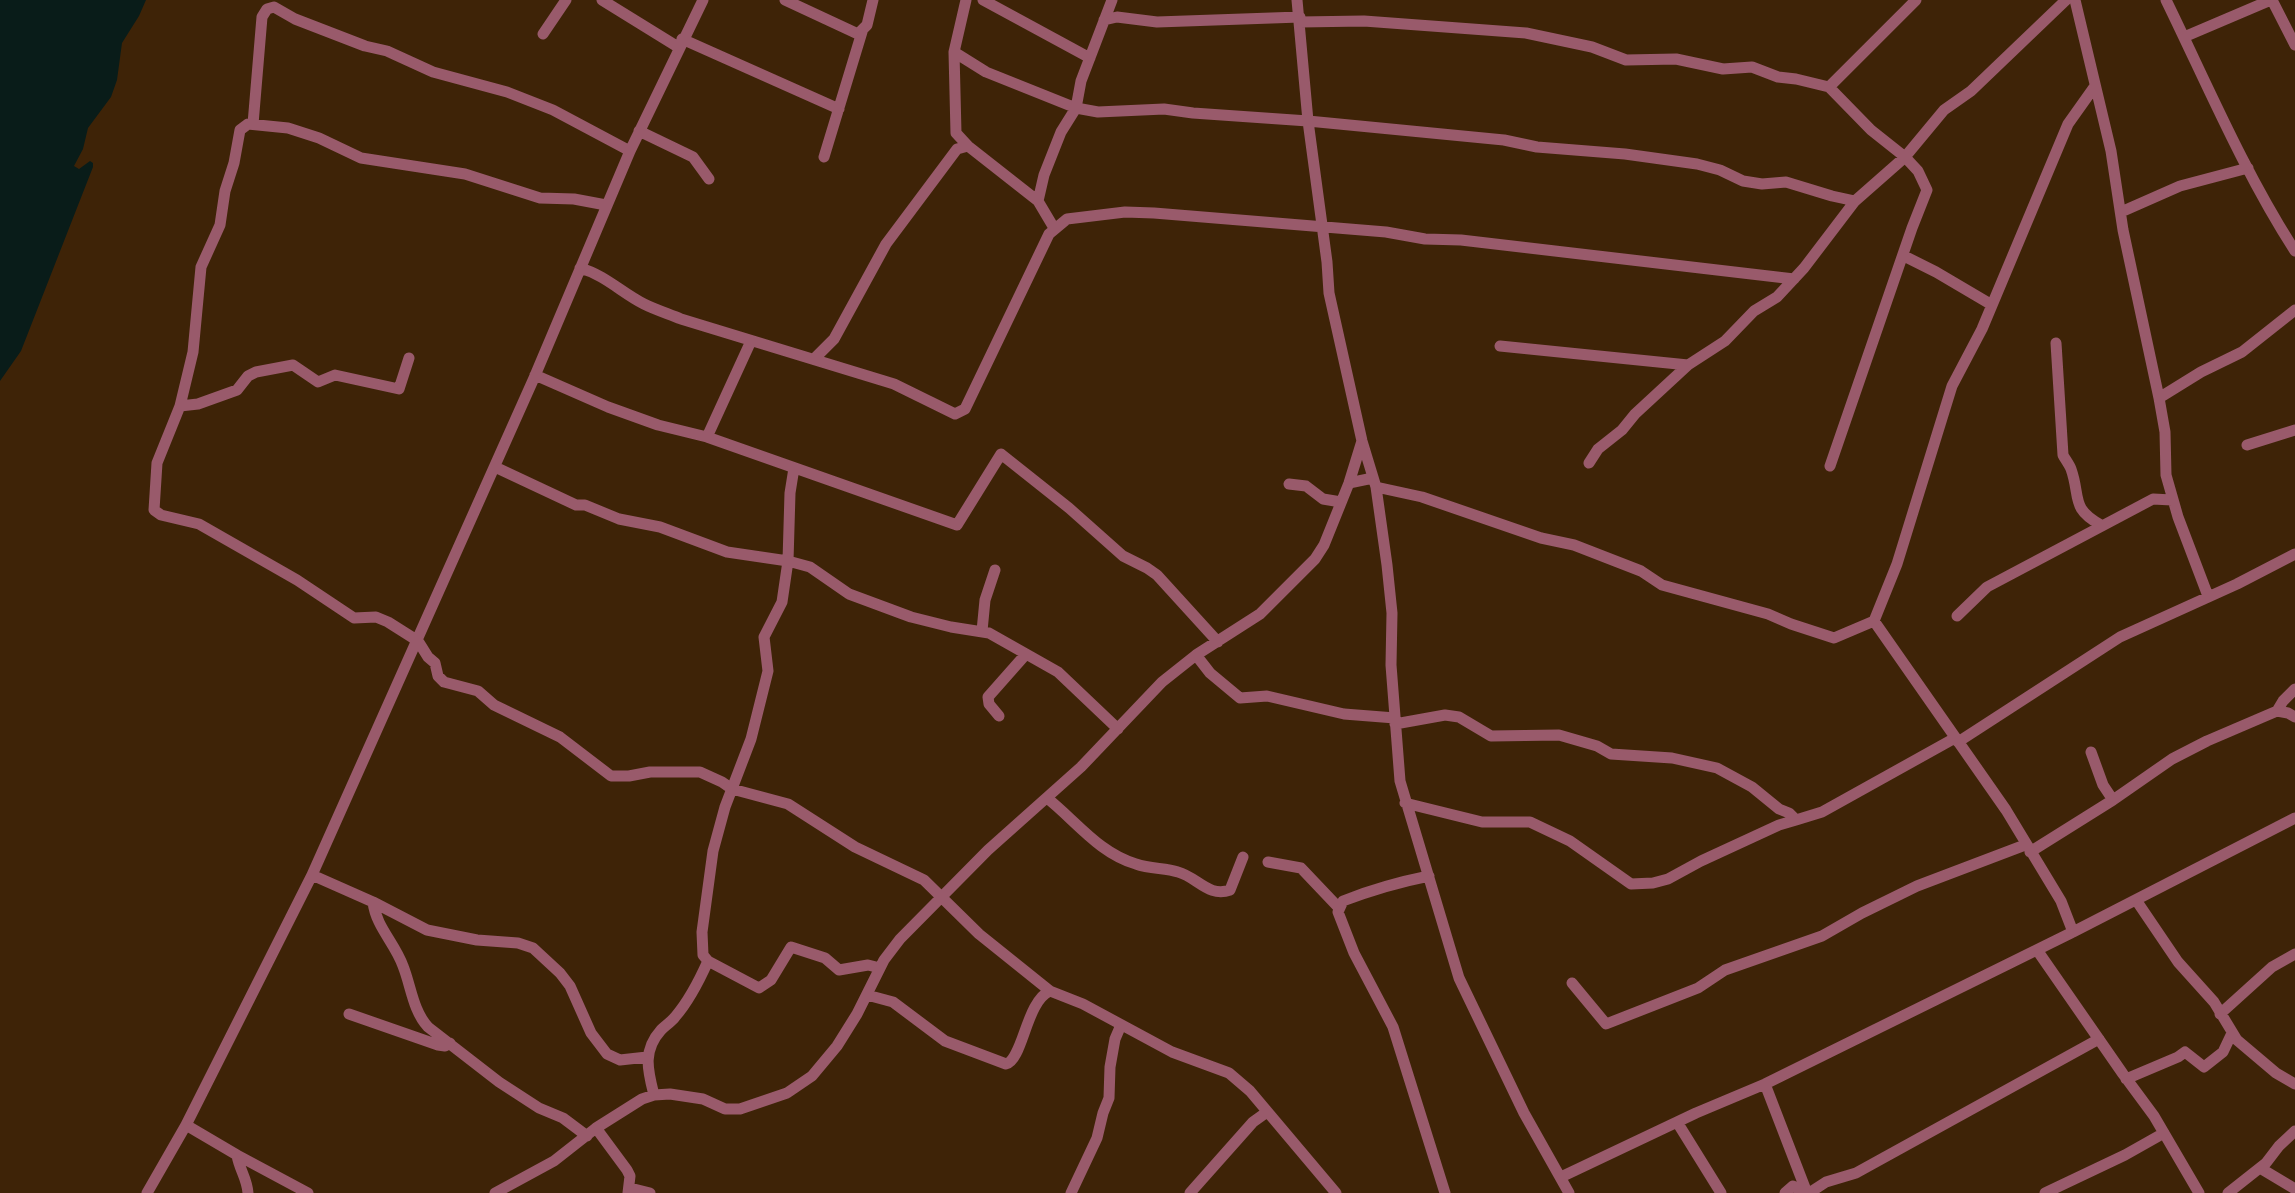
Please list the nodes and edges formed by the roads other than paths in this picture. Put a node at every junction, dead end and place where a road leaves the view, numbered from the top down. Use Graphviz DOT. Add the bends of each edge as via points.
graph roads {
  1 [pos="566,0"];
  2 [pos="602,0"];
  3 [pos="702,0"];
  4 [pos="785,0"];
  5 [pos="873,0"];
  6 [pos="966,0"];
  7 [pos="983,0"];
  8 [pos="1297,0"];
  9 [pos="1916,0"];
  10 [pos="2066,0"];
  11 [pos="2075,0"];
  12 [pos="2166,0"];
  13 [pos="2271,0"];
  14 [pos="1110,4"];
  15 [pos="1117,17"];
  16 [pos="1300,19"];
  17 [pos="1104,20"];
  18 [pos="862,32"];
  19 [pos="543,34"];
  20 [pos="2184,37"];
  21 [pos="680,43"];
  22 [pos="2295,45"];
  23 [pos="954,52"];
  24 [pos="1090,58"];
  25 [pos="2095,86"];
  26 [pos="1828,88"];
  27 [pos="1076,108"];
  28 [pos="839,109"];
  29 [pos="1308,121"];
  30 [pos="253,124"];
  31 [pos="639,132"];
  32 [pos="963,147"];
  33 [pos="630,151"];
  34 [pos="824,156"];
  35 [pos="1904,157"];
  36 [pos="2248,168"];
  37 [pos="709,179"];
  38 [pos="1038,201"];
  39 [pos="1855,201"];
  40 [pos="606,205"];
  41 [pos="2121,212"];
  42 [pos="1322,226"];
  43 [pos="1054,228"];
  44 [pos="2295,251"];
  45 [pos="1904,256"];
  46 [pos="580,268"];
  47 [pos="1794,279"];
  48 [pos="1992,305"];
  49 [pos="2295,310"];
  50 [pos="751,341"];
  51 [pos="2056,344"];
  52 [pos="1500,346"];
  53 [pos="409,358"];
  54 [pos="814,359"];
  55 [pos="1688,365"];
  56 [pos="535,375"];
  57 [pos="2159,398"];
  58 [pos="180,406"];
  59 [pos="2295,430"];
  60 [pos="707,437"];
  61 [pos="1362,441"];
  62 [pos="2246,445"];
  63 [pos="1589,463"];
  64 [pos="1830,466"];
  65 [pos="495,467"];
  66 [pos="794,468"];
  67 [pos="1349,482"];
  68 [pos="1374,483"];
  69 [pos="1289,484"];
  70 [pos="2172,500"];
  71 [pos="1340,502"];
  72 [pos="2102,525"];
  73 [pos="2295,554"];
  74 [pos="788,561"];
  75 [pos="995,570"];
  76 [pos="2208,596"];
  77 [pos="1957,616"];
  78 [pos="1874,622"];
  79 [pos="982,631"];
  80 [pos="418,641"];
  81 [pos="1218,642"];
  82 [pos="1026,654"];
  83 [pos="1192,659"];
  84 [pos="2295,689"];
  85 [pos="2278,711"];
  86 [pos="999,716"];
  87 [pos="2295,717"];
  88 [pos="1395,721"];
  89 [pos="1118,729"];
  90 [pos="1956,740"];
  91 [pos="2091,752"];
  92 [pos="732,789"];
  93 [pos="1047,798"];
  94 [pos="2113,800"];
  95 [pos="1405,803"];
  96 [pos="2295,818"];
  97 [pos="1796,820"];
  98 [pos="2028,849"];
  99 [pos="1243,857"];
  100 [pos="1268,862"];
  101 [pos="312,875"];
  102 [pos="1429,876"];
  103 [pos="943,897"];
  104 [pos="2136,900"];
  105 [pos="373,902"];
  106 [pos="1339,908"];
  107 [pos="2073,932"];
  108 [pos="2037,950"];
  109 [pos="2295,954"];
  110 [pos="708,961"];
  111 [pos="880,968"];
  112 [pos="1572,983"];
  113 [pos="1050,991"];
  114 [pos="867,995"];
  115 [pos="349,1014"];
  116 [pos="2220,1014"];
  117 [pos="1121,1025"];
  118 [pos="2232,1033"];
  119 [pos="2099,1039"];
  120 [pos="450,1043"];
  121 [pos="647,1057"];
  122 [pos="2126,1079"];
  123 [pos="1765,1084"];
  124 [pos="2295,1084"];
  125 [pos="654,1095"];
  126 [pos="1267,1112"];
  127 [pos="1677,1122"];
  128 [pos="186,1125"];
  129 [pos="596,1128"];
  130 [pos="2295,1131"];
  131 [pos="2164,1133"];
  132 [pos="587,1136"];
  133 [pos="237,1154"];
  134 [pos="2260,1168"];
  135 [pos="1561,1177"];
  136 [pos="2295,1189"];
  137 [pos="629,1191"];
  138 [pos="1333,1192"];
  139 [pos="147,1193"];
  140 [pos="248,1193"];
  141 [pos="308,1193"];
  142 [pos="495,1193"];
  143 [pos="650,1193"];
  144 [pos="1071,1193"];
  145 [pos="1190,1193"];
  146 [pos="1445,1193"];
  147 [pos="1569,1193"];
  148 [pos="1721,1193"];
  149 [pos="1785,1193"];
  150 [pos="1807,1193"];
  151 [pos="2044,1193"];
  152 [pos="2199,1193"];
  153 [pos="2228,1193"];
  1 -- 19 [label="street"];
  2 -- 21 [label="street"];
  3 -- 21 [label="street"];
  4 -- 18 [label="street" via="852,33"];
  5 -- 18 [label="street"];
  6 -- 23 [label="street"];
  7 -- 24 [label="street"];
  8 -- 16 [label="street"];
  9 -- 26 [label="street"];
  10 -- 35 [label="street" via="1971,91 1944,110"];
  11 -- 25 [label="street"];
  12 -- 20 [label="street"];
  13 -- 20 [label="street"];
  13 -- 22 [label="street"];
  14 -- 15 [label="street"];
  14 -- 17 [label="street"];
  15 -- 16 [label="street" via="1157,22"];
  15 -- 17 [label="street"];
  16 -- 26 [label="street" via="1364,20 1526,33 1592,48 1626,60 1676,59 1723,69 1752,67 1778,77"];
  16 -- 29 [label="street"];
  17 -- 24 [label="street"];
  18 -- 28 [label="street"];
  20 -- 36 [label="street" via="2210,96"];
  21 -- 28 [label="street"];
  21 -- 31 [label="street"];
  23 -- 27 [label="street" via="986,72"];
  23 -- 32 [label="street" via="956,133"];
  24 -- 27 [label="street"];
  25 -- 41 [label="street" via="2111,151"];
  25 -- 48 [label="street" via="2068,124"];
  26 -- 35 [label="street"];
  27 -- 29 [label="street" via="1098,112 1178,109 1193,113"];
  27 -- 38 [label="street" via="1061,132"];
  28 -- 34 [label="street"];
  29 -- 39 [label="street" via="1504,140 1537,147 1697,164 1743,181 1762,184 1786,182"];
  29 -- 42 [label="street"];
  30 -- 33 [label="street" via="262,17 267,9 274,7 433,72 507,92 553,110"];
  30 -- 40 [label="street" via="319,138 360,158 465,174 540,198 574,199"];
  30 -- 58 [label="street" via="240,130 220,225 201,266 193,352"];
  31 -- 33 [label="street"];
  31 -- 37 [label="street" via="694,157"];
  32 -- 38 [label="street"];
  32 -- 54 [label="street" via="886,244 834,339"];
  33 -- 40 [label="street"];
  35 -- 39 [label="street"];
  35 -- 45 [label="street" via="1918,171 1928,190"];
  36 -- 41 [label="street" via="2180,186"];
  36 -- 44 [label="street"];
  38 -- 43 [label="street"];
  39 -- 47 [label="street"];
  40 -- 46 [label="street"];
  41 -- 57 [label="street"];
  42 -- 43 [label="street" via="1125,212 1067,219"];
  42 -- 47 [label="street"];
  42 -- 61 [label="street" via="1329,293"];
  43 -- 54 [label="street" via="962,413 947,412 894,384"];
  45 -- 48 [label="street"];
  45 -- 64 [label="street"];
  46 -- 50 [label="street" via="594,272 644,304"];
  46 -- 56 [label="street"];
  47 -- 55 [label="street" via="1777,297 1754,311 1726,340"];
  48 -- 78 [label="street" via="1952,386 1896,564"];
  49 -- 57 [label="street" via="2242,352"];
  50 -- 54 [label="street"];
  50 -- 60 [label="street"];
  51 -- 72 [label="street" via="2063,454 2070,468 2080,509 2088,518"];
  52 -- 55 [label="street"];
  53 -- 58 [label="street" via="399,389 334,375 318,382 293,365 256,372 248,376 237,390 198,404"];
  55 -- 63 [label="street" via="1598,449"];
  56 -- 60 [label="street" via="608,407 658,425"];
  56 -- 65 [label="street"];
  57 -- 70 [label="street" via="2166,432 2166,475"];
  58 -- 80 [label="street" via="157,463 154,510 161,515 199,524 297,580 354,618 376,617"];
  59 -- 62 [label="street"];
  60 -- 66 [label="street"];
  61 -- 67 [label="street"];
  61 -- 68 [label="street"];
  65 -- 74 [label="street" via="576,505 585,505 606,515 660,527 727,552"];
  65 -- 80 [label="street"];
  66 -- 74 [label="street"];
  66 -- 81 [label="street" via="957,525 1001,454 1117,551 1157,575"];
  67 -- 68 [label="street"];
  67 -- 71 [label="street"];
  68 -- 78 [label="street" via="1574,546 1641,571 1662,585 1768,614 1834,638"];
  68 -- 88 [label="street" via="1392,613"];
  69 -- 71 [label="street" via="1306,486 1323,499"];
  70 -- 72 [label="street" via="2153,499"];
  70 -- 76 [label="street"];
  71 -- 81 [label="street" via="1324,545 1315,559 1260,614"];
  72 -- 77 [label="street" via="1987,587"];
  73 -- 76 [label="street"];
  74 -- 79 [label="street" via="810,567 849,594 911,617"];
  74 -- 92 [label="street" via="782,602 764,637 768,671 752,740"];
  75 -- 79 [label="street" via="985,600"];
  76 -- 90 [label="street" via="2120,637"];
  78 -- 90 [label="street"];
  79 -- 82 [label="street"];
  80 -- 92 [label="street" via="444,682 478,691 494,705 560,737 611,776 700,772"];
  80 -- 101 [label="street"];
  81 -- 83 [label="street"];
  82 -- 86 [label="street" via="988,697 989,704"];
  82 -- 89 [label="street" via="1063,676"];
  83 -- 88 [label="street" via="1240,698 1267,696 1335,713"];
  83 -- 89 [label="street" via="1162,682"];
  84 -- 85 [label="street"];
  85 -- 87 [label="street"];
  85 -- 94 [label="street" via="2172,759"];
  88 -- 95 [label="street"];
  88 -- 97 [label="street" via="1445,715 1459,717 1491,736 1558,736 1597,746 1611,754 1672,758 1717,768 1752,787"];
  89 -- 93 [label="street"];
  90 -- 97 [label="street" via="1822,812"];
  90 -- 98 [label="street" via="2006,810"];
  91 -- 94 [label="street" via="2103,785"];
  92 -- 103 [label="street" via="788,804 855,847 924,880"];
  92 -- 110 [label="street" via="713,851 702,932 703,955"];
  93 -- 99 [label="street" via="1082,832 1120,858 1151,868 1179,872 1207,889 1223,893 1230,890"];
  93 -- 103 [label="street" via="988,850"];
  94 -- 98 [label="street"];
  95 -- 97 [label="street" via="1482,822 1530,822 1570,841 1631,884 1668,879 1779,825"];
  95 -- 102 [label="street"];
  96 -- 104 [label="street"];
  98 -- 107 [label="street" via="2061,901"];
  98 -- 112 [label="street" via="1917,886 1822,936 1725,970 1698,988 1606,1024"];
  100 -- 106 [label="street" via="1301,868"];
  101 -- 105 [label="street"];
  101 -- 128 [label="street"];
  102 -- 106 [label="street" via="1361,894 1343,901"];
  102 -- 135 [label="street" via="1459,978 1524,1113"];
  103 -- 111 [label="street" via="891,949"];
  103 -- 113 [label="street" via="979,934"];
  104 -- 107 [label="street"];
  104 -- 116 [label="street" via="2165,944 2214,1002"];
  105 -- 120 [label="street" via="384,934 403,964 420,1016 428,1027"];
  105 -- 121 [label="street" via="427,930 533,948 570,986 591,1033 608,1054 620,1060"];
  106 -- 146 [label="street" via="1339,916 1354,952 1393,1026"];
  107 -- 108 [label="street"];
  108 -- 119 [label="street"];
  108 -- 123 [label="street"];
  109 -- 116 [label="street" via="2272,967"];
  110 -- 111 [label="street" via="759,988 771,980 791,947 825,958 839,970 868,965"];
  110 -- 121 [label="street" via="676,1017 656,1037"];
  111 -- 114 [label="street"];
  113 -- 114 [label="street" via="1034,1010 1013,1060 1006,1064 945,1041 893,1002"];
  113 -- 117 [label="street" via="1083,1004"];
  114 -- 125 [label="street" via="837,1046 812,1076 787,1093 756,1105 725,1109 703,1099"];
  115 -- 120 [label="street" via="438,1045"];
  116 -- 118 [label="street"];
  117 -- 126 [label="street" via="1172,1052 1229,1073"];
  117 -- 144 [label="street" via="1110,1067 1109,1098 1097,1138"];
  118 -- 122 [label="street" via="2223,1052 2204,1067 2185,1052"];
  118 -- 124 [label="street" via="2276,1073"];
  119 -- 122 [label="street"];
  119 -- 150 [label="street" via="1856,1173 1826,1182"];
  120 -- 132 [label="street" via="499,1082 539,1108 563,1118"];
  121 -- 125 [label="street"];
  122 -- 131 [label="street"];
  123 -- 127 [label="street"];
  123 -- 150 [label="street"];
  125 -- 129 [label="street"];
  126 -- 138 [label="street"];
  126 -- 145 [label="street" via="1253,1122"];
  127 -- 135 [label="street"];
  127 -- 148 [label="street"];
  128 -- 133 [label="street"];
  128 -- 139 [label="street"];
  129 -- 132 [label="street"];
  129 -- 137 [label="street" via="627,1170"];
  130 -- 134 [label="street"];
  131 -- 151 [label="street"];
  131 -- 152 [label="street"];
  132 -- 142 [label="street" via="554,1161"];
  133 -- 140 [label="street" via="239,1170 247,1180"];
  133 -- 141 [label="street"];
  134 -- 136 [label="street"];
  134 -- 153 [label="street"];
  135 -- 147 [label="street"];
  137 -- 143 [label="street"];
  149 -- 150 [label="street" via="1793,1186"];
}
